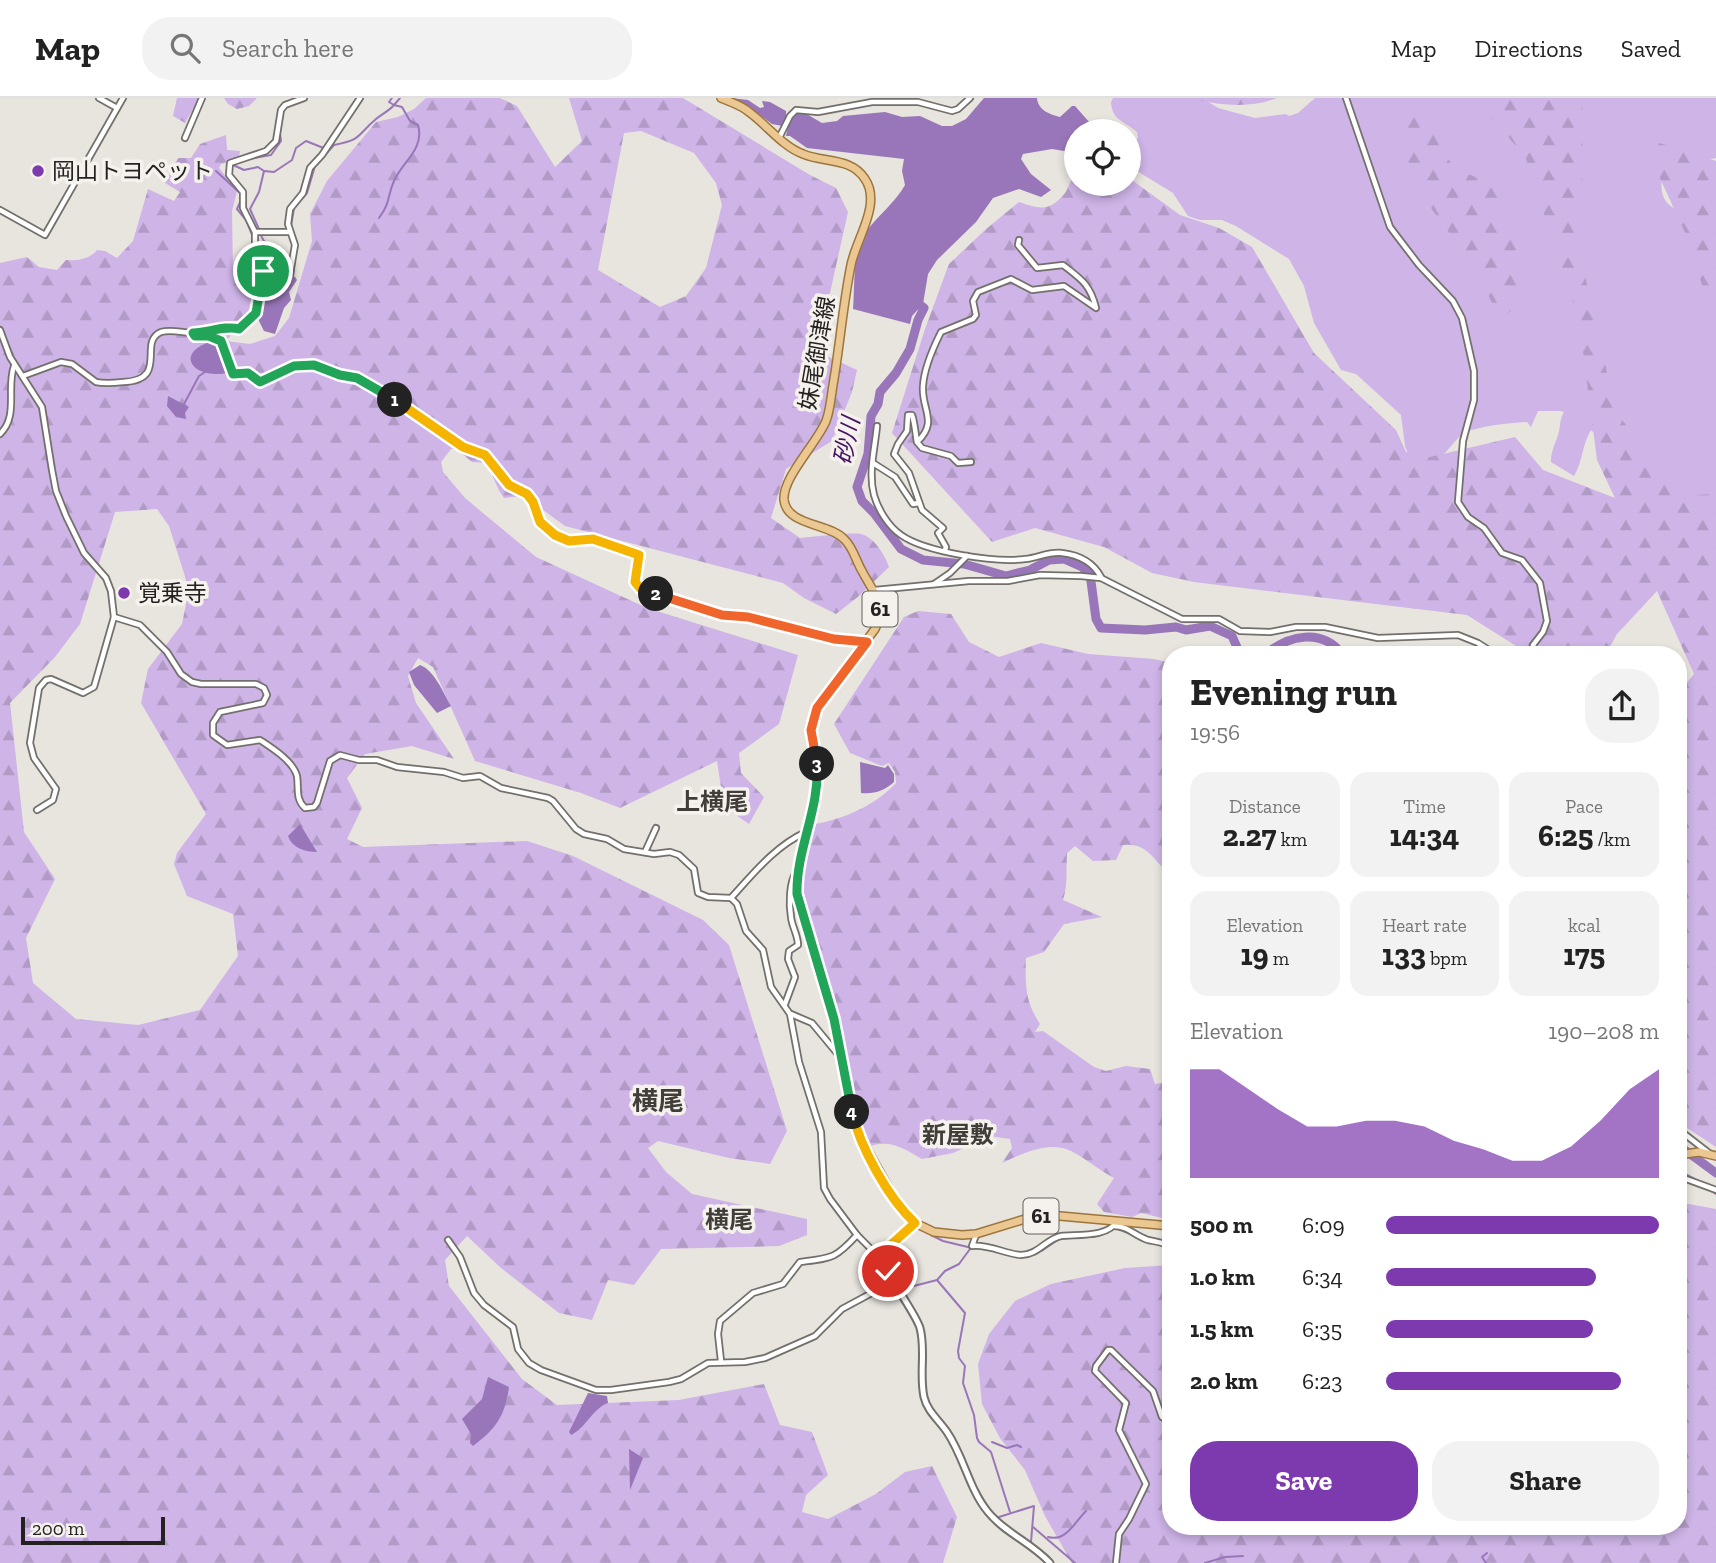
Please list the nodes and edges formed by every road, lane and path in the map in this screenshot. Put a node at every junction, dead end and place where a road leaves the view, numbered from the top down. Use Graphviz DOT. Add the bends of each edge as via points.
graph roads {
  1 [pos="99,98"];
  2 [pos="123,98"];
  3 [pos="202,98"];
  4 [pos="304,98"];
  5 [pos="359,98"];
  6 [pos="721,98"];
  7 [pos="970,98"];
  8 [pos="1346,98"];
  9 [pos="117,108"];
  10 [pos="185,138"];
  11 [pos="779,138"];
  12 [pos="0,210"];
  13 [pos="255,232"];
  14 [pos="289,232"];
  15 [pos="1018,240"];
  16 [pos="263,271"];
  17 [pos="0,330"];
  18 [pos="193,333"];
  19 [pos="15,365"];
  20 [pos="23,376"];
  21 [pos="877,426"];
  22 [pos="0,434"];
  23 [pos="918,442"];
  24 [pos="971,462"];
  25 [pos="873,463"];
  26 [pos="919,503"];
  27 [pos="945,551"];
  28 [pos="966,557"];
  29 [pos="1098,578"];
  30 [pos="934,584"];
  31 [pos="875,590"];
  32 [pos="114,617"];
  33 [pos="867,642"];
  34 [pos="1483,646"];
  35 [pos="1533,646"];
  36 [pos="37,810"];
  37 [pos="656,828"];
  38 [pos="807,832"];
  39 [pos="645,852"];
  40 [pos="797,872"];
  41 [pos="731,898"];
  42 [pos="785,1004"];
  43 [pos="790,1014"];
  44 [pos="842,1059"];
  45 [pos="1687,1136"];
  46 [pos="1687,1153"];
  47 [pos="1713,1155"];
  48 [pos="1687,1179"];
  49 [pos="1712,1188"];
  50 [pos="915,1223"];
  51 [pos="1115,1223"];
  52 [pos="1162,1226"];
  53 [pos="976,1234"];
  54 [pos="857,1235"];
  55 [pos="447,1240"];
  56 [pos="1162,1245"];
  57 [pos="884,1258"];
  58 [pos="894,1281"];
  59 [pos="721,1361"];
  60 [pos="1162,1417"];
  61 [pos="1050,1563"];
  62 [pos="1116,1563"];
  1 -- 9 [label="street"];
  2 -- 9 [label="street"];
  3 -- 10 [label="street"];
  4 -- 13 [label="street" via="281,110 276,141 266,151 230,165 229,175 243,192 243,208"];
  5 -- 14 [label="street" via="310,168 303,193 290,209"];
  6 -- 11 [label="main road, 妹尾御津線 / 61" via="748,111"];
  7 -- 11 [label="street" via="952,111 918,102 796,110"];
  8 -- 35 [label="street" via="1390,228 1453,301 1462,318 1474,371 1474,400 1463,440 1458,502 1502,553 1522,560 1540,583 1546,621"];
  9 -- 12 [label="street" via="46,235"];
  11 -- 31 [label="main road, 妹尾御津線 / 61" via="803,154 856,168 870,193 869,211 851,262 828,415 784,498 794,516 844,538"];
  13 -- 14 [label="street"];
  13 -- 16 [label="street"];
  14 -- 16 [label="street" via="295,245 290,274"];
  15 -- 23 [label="street" via="1037,268 1063,265 1084,282 1096,307 1064,286 1032,290 1011,279 978,292 973,319 939,335 922,391 929,425"];
  16 -- 18 [label="street" via="256,313 236,328"];
  17 -- 19 [label="street"];
  18 -- 20 [label="street" via="157,335 150,369 137,381 96,383 72,363 61,362"];
  18 -- 33 [label="street" via="219,339 233,374 248,373 260,382 294,366 314,365 357,378 463,447 485,455 509,485 527,494 540,522 555,535 569,541 593,539 639,555 635,582 641,589 722,615"];
  19 -- 20 [label="street"];
  19 -- 22 [label="street" via="9,421"];
  20 -- 32 [label="street" via="42,407 61,503 84,553 106,578"];
  21 -- 25 [label="street"];
  23 -- 24 [label="street" via="958,463"];
  23 -- 26 [label="street" via="910,414 907,431 894,454 909,473"];
  25 -- 26 [label="street" via="895,477 913,504"];
  25 -- 27 [label="street" via="874,495 886,519 913,542"];
  26 -- 27 [label="street" via="943,528 938,533"];
  27 -- 28 [label="street"];
  28 -- 29 [label="street" via="1025,559 1065,553 1089,562"];
  28 -- 30 [label="street"];
  29 -- 30 [label="street" via="1052,574"];
  29 -- 34 [label="street" via="1182,619 1219,619 1241,631 1325,627 1378,638 1458,635"];
  30 -- 31 [label="street"];
  31 -- 33 [label="main road, 妹尾御津線 / 61" via="880,615"];
  32 -- 36 [label="street" via="91,690 78,692 51,679 39,688 30,732 32,752 56,789 53,800"];
  32 -- 39 [label="street" via="141,625 192,682 264,688 263,703 220,712 213,734 227,745 260,740 281,756 295,770 298,800 304,808 317,803 330,761 340,755 463,778 480,776 501,788 554,801 584,834"];
  33 -- 38 [label="main road, 妹尾御津線 / 61" via="813,720 818,782"];
  37 -- 39 [label="street"];
  38 -- 40 [label="main road, 妹尾御津線 / 61"];
  38 -- 41 [label="street" via="767,860"];
  39 -- 41 [label="street" via="679,855 694,869 701,896"];
  40 -- 42 [label="street" via="791,918 798,945 789,951 795,977"];
  40 -- 44 [label="main road, 妹尾御津線 / 61" via="799,907 828,996"];
  41 -- 42 [label="street" via="746,931 763,950 771,987"];
  42 -- 43 [label="street"];
  43 -- 44 [label="street" via="812,1023"];
  43 -- 54 [label="street" via="821,1132 824,1188"];
  44 -- 50 [label="main road, 妹尾御津線 / 61" via="858,1133 896,1201"];
  45 -- 47 [label="street"];
  46 -- 47 [label="main road"];
  48 -- 49 [label="street"];
  50 -- 53 [label="main road, 61" via="944,1234"];
  50 -- 57 [label="street" via="890,1244"];
  51 -- 52 [label="main road, 61"];
  51 -- 53 [label="main road, 61" via="1049,1215"];
  51 -- 53 [label="street" via="1101,1231 1057,1238 1021,1255 972,1246"];
  51 -- 56 [label="street"];
  54 -- 57 [label="street"];
  54 -- 59 [label="street" via="839,1254 800,1262 782,1284 753,1293 720,1321"];
  55 -- 59 [label="street" via="460,1257 474,1293 513,1327 521,1354 541,1370 586,1388 611,1390 681,1379 701,1365"];
  57 -- 58 [label="street"];
  58 -- 59 [label="street" via="842,1309 815,1336 796,1345 754,1362"];
  58 -- 61 [label="street" via="912,1309 923,1340 924,1399 958,1450 980,1502"];
  60 -- 62 [label="street" via="1153,1391 1108,1350 1095,1371 1126,1403 1119,1430 1146,1484 1119,1534"];
}
